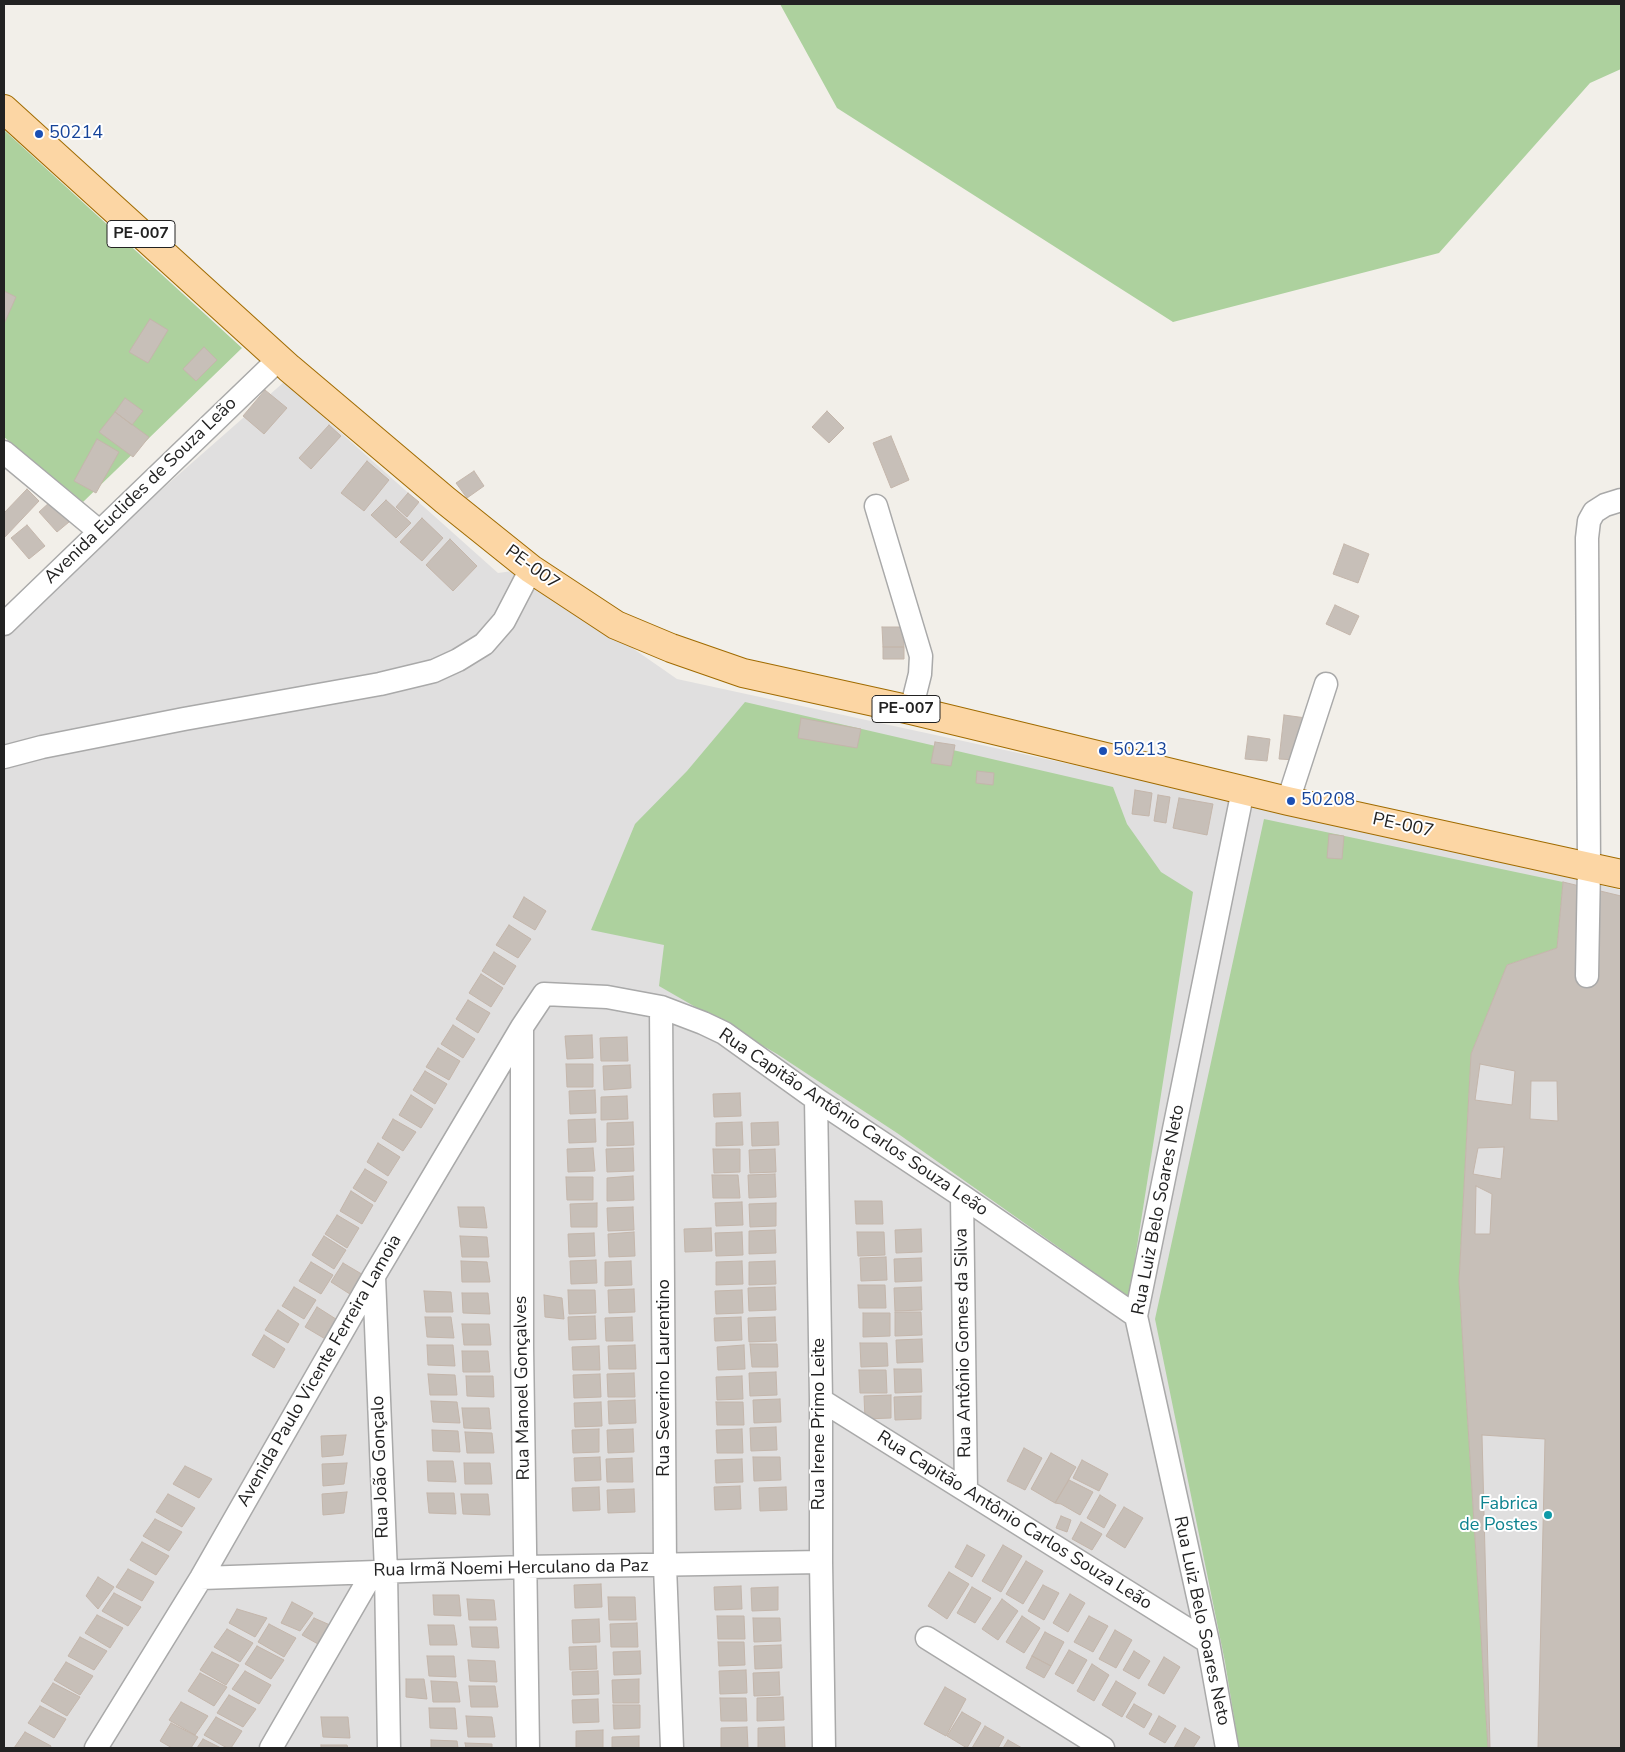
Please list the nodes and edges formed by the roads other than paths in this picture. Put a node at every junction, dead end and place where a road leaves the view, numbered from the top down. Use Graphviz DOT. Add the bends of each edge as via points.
graph roads {
  1 [pos="4,109"];
  2 [pos="278,359"];
  3 [pos="4,452"];
  4 [pos="1621,500"];
  5 [pos="876,506"];
  6 [pos="99,531"];
  7 [pos="531,569"];
  8 [pos="4,624"];
  9 [pos="1326,684"];
  10 [pos="911,710"];
  11 [pos="4,756"];
  12 [pos="1243,790"];
  13 [pos="1288,801"];
  14 [pos="1589,866"];
  15 [pos="1621,874"];
  16 [pos="1587,976"];
  17 [pos="544,994"];
  18 [pos="661,1007"];
  19 [pos="522,1027"];
  20 [pos="816,1099"];
  21 [pos="962,1196"];
  22 [pos="374,1276"];
  23 [pos="1136,1316"];
  24 [pos="821,1400"];
  25 [pos="966,1490"];
  26 [pos="821,1562"];
  27 [pos="665,1566"];
  28 [pos="524,1567"];
  29 [pos="379,1572"];
  30 [pos="201,1578"];
  31 [pos="927,1638"];
  32 [pos="1208,1642"];
  33 [pos="96,1748"];
  34 [pos="271,1748"];
  35 [pos="389,1748"];
  36 [pos="528,1748"];
  37 [pos="672,1748"];
  38 [pos="824,1748"];
  39 [pos="1103,1748"];
  40 [pos="1227,1748"];
  1 -- 2 [label="main road, PE-007"];
  2 -- 6 [label="street, Avenida Euclides de Souza Leão"];
  2 -- 7 [label="main road, PE-007 / PE-007"];
  3 -- 6 [label="street"];
  4 -- 14 [label="street" via="1594,512 1587,538"];
  5 -- 10 [label="street" via="921,656"];
  6 -- 8 [label="street, Avenida Euclides de Souza Leão"];
  7 -- 10 [label="main road, PE-007 / PE-007" via="616,625 671,648 744,673"];
  7 -- 11 [label="street" via="504,621 484,644 434,671"];
  9 -- 13 [label="street"];
  10 -- 12 [label="main road, PE-007 / PE-007"];
  12 -- 13 [label="main road, PE-007 / PE-007"];
  12 -- 23 [label="street, Rua Luiz Belo Soares Neto"];
  13 -- 14 [label="main road, PE-007 / PE-007"];
  14 -- 15 [label="main road, PE-007 / PE-007"];
  14 -- 16 [label="street"];
  17 -- 18 [label="street, Rua Capitão Antônio Carlos Souza Leão" via="607,997"];
  17 -- 19 [label="street, Avenida Paulo Vicente Ferreira Lamoia"];
  18 -- 20 [label="street, Rua Capitão Antônio Carlos Souza Leão" via="724,1034"];
  18 -- 27 [label="street, Rua Severino Laurentino"];
  19 -- 22 [label="street, Avenida Paulo Vicente Ferreira Lamoia"];
  19 -- 28 [label="street, Rua Manoel Gonçalves"];
  20 -- 21 [label="street, Rua Capitão Antônio Carlos Souza Leão"];
  20 -- 24 [label="street, Rua Irene Primo Leite"];
  21 -- 23 [label="street, Rua Capitão Antônio Carlos Souza Leão"];
  21 -- 25 [label="street, Rua Antônio Gomes da Silva"];
  22 -- 29 [label="street, Rua João Gonçalo"];
  22 -- 30 [label="street, Avenida Paulo Vicente Ferreira Lamoia"];
  23 -- 32 [label="street, Rua Luiz Belo Soares Neto"];
  24 -- 25 [label="street, Rua Capitão Antônio Carlos Souza Leão"];
  24 -- 26 [label="street, Rua Irene Primo Leite"];
  25 -- 32 [label="street, Rua Capitão Antônio Carlos Souza Leão"];
  26 -- 27 [label="street, Rua Irmã Noemi Herculano da Paz"];
  26 -- 38 [label="street, Rua Irene Primo Leite"];
  27 -- 28 [label="street, Rua Irmã Noemi Herculano da Paz"];
  27 -- 37 [label="street, Rua Severino Laurentino"];
  28 -- 29 [label="street, Rua Irmã Noemi Herculano da Paz"];
  28 -- 36 [label="street, Rua Manoel Gonçalves"];
  29 -- 30 [label="street, Rua Irmã Noemi Herculano da Paz"];
  29 -- 34 [label="street"];
  29 -- 35 [label="street, Rua João Gonçalo"];
  30 -- 33 [label="street, Avenida Paulo Vicente Ferreira Lamoia"];
  31 -- 39 [label="street"];
  32 -- 40 [label="street, Rua Luiz Belo Soares Neto"];
}
